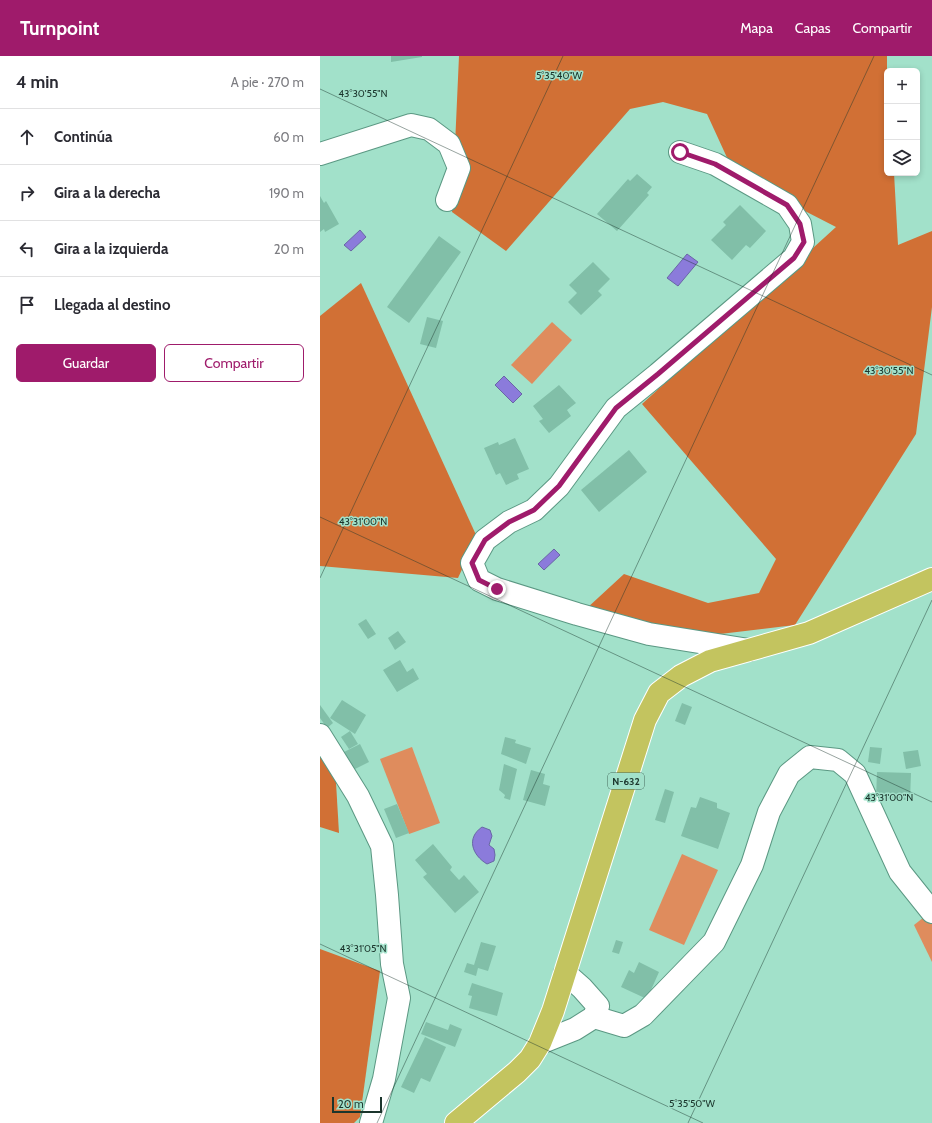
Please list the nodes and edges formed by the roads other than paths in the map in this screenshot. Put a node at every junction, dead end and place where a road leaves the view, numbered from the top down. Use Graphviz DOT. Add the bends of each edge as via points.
graph roads {
  1 [pos="680,152"];
  2 [pos="320,154"];
  3 [pos="447,200"];
  4 [pos="932,579"];
  5 [pos="749,650"];
  6 [pos="320,735"];
  7 [pos="932,912"];
  8 [pos="565,973"];
  9 [pos="594,1017"];
  10 [pos="540,1043"];
  11 [pos="371,1123"];
  12 [pos="456,1123"];
  1 -- 5 [label="street" via="715,164 787,205 800,224 804,242 794,258 616,408 559,486 534,510 509,522 485,540 472,563 479,580 497,589 649,634"];
  2 -- 3 [label="street" via="411,124 429,129 449,144 459,168"];
  4 -- 5 [label="highway, N-632" via="809,633"];
  5 -- 8 [label="highway, N-632" via="710,661 681,676 659,693 645,720"];
  6 -- 11 [label="street" via="358,796 382,846 392,964 399,998 384,1079"];
  7 -- 9 [label="street" via="900,872 855,774 838,760 810,757 788,774 769,812 752,865 714,942 643,1016 624,1026"];
  8 -- 9 [label="street" via="598,1006"];
  8 -- 10 [label="highway, N-632"];
  9 -- 10 [label="street" via="575,1029"];
  10 -- 12 [label="highway, N-632" via="530,1059 517,1072"];
}
